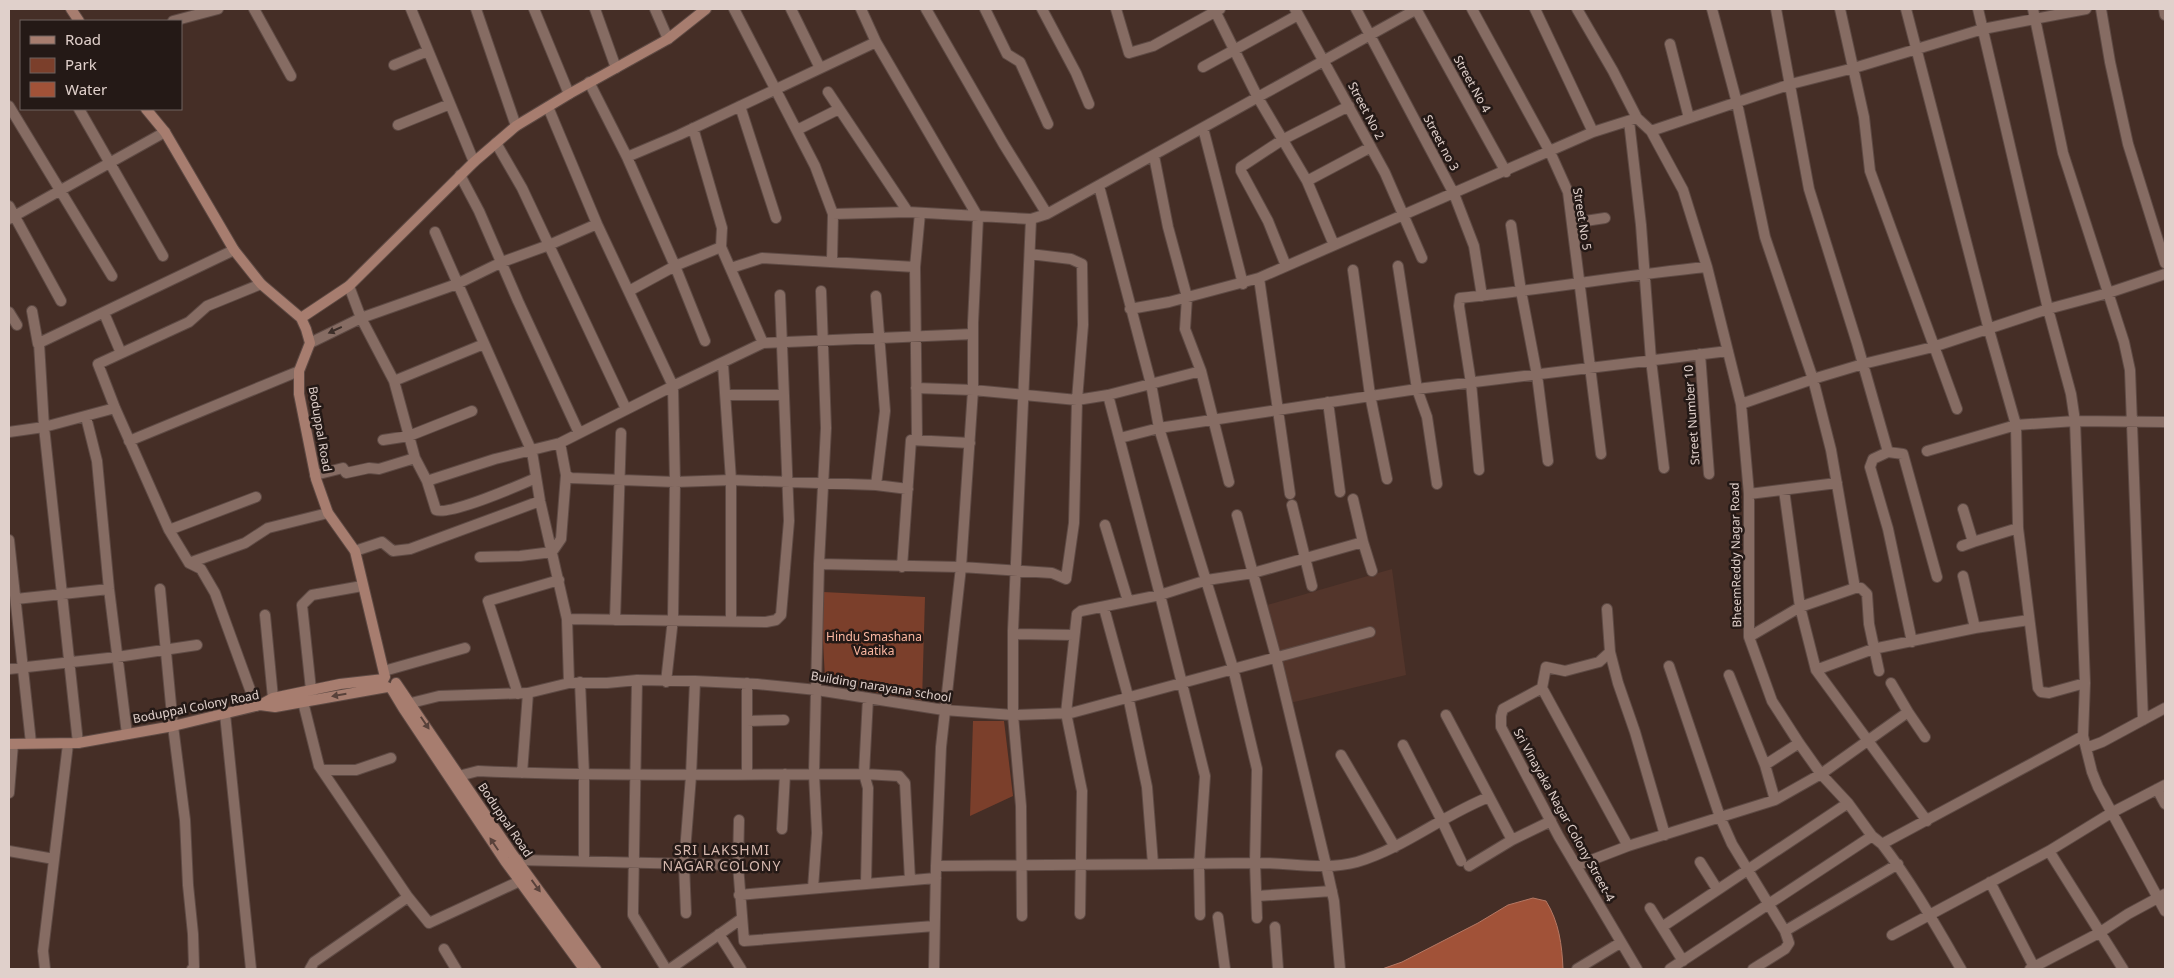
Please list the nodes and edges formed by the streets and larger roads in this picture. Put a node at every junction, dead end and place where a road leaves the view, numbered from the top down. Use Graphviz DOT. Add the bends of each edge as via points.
graph roads {
  1 [pos="71,9"];
  2 [pos="218,9"];
  3 [pos="254,9"];
  4 [pos="411,9"];
  5 [pos="476,9"];
  6 [pos="534,9"];
  7 [pos="595,9"];
  8 [pos="655,9"];
  9 [pos="706,9"];
  10 [pos="734,9"];
  11 [pos="791,9"];
  12 [pos="861,9"];
  13 [pos="926,9"];
  14 [pos="986,9"];
  15 [pos="1042,9"];
  16 [pos="1117,9"];
  17 [pos="1356,9"];
  18 [pos="1416,9"];
  19 [pos="1472,9"];
  20 [pos="1535,9"];
  21 [pos="1577,9"];
  22 [pos="1712,9"];
  23 [pos="1776,9"];
  24 [pos="1840,9"];
  25 [pos="1906,9"];
  26 [pos="1978,9"];
  27 [pos="2086,9"];
  28 [pos="2101,9"];
  29 [pos="2164,9"];
  30 [pos="1212,11"];
  31 [pos="1296,12"];
  32 [pos="2033,14"];
  33 [pos="2165,15"];
  34 [pos="78,20"];
  35 [pos="177,20"];
  36 [pos="1983,29"];
  37 [pos="1370,36"];
  38 [pos="668,39"];
  39 [pos="876,42"];
  40 [pos="1670,44"];
  41 [pos="1915,49"];
  42 [pos="428,51"];
  43 [pos="1235,51"];
  44 [pos="1324,60"];
  45 [pos="394,65"];
  46 [pos="1204,67"];
  47 [pos="616,68"];
  48 [pos="820,68"];
  49 [pos="1854,68"];
  50 [pos="292,76"];
  51 [pos="589,82"];
  52 [pos="1791,84"];
  53 [pos="776,89"];
  54 [pos="828,92"];
  55 [pos="569,94"];
  56 [pos="1257,96"];
  57 [pos="1737,102"];
  58 [pos="450,104"];
  59 [pos="1089,104"];
  60 [pos="9,106"];
  61 [pos="740,106"];
  62 [pos="1349,106"];
  63 [pos="548,107"];
  64 [pos="839,109"];
  65 [pos="80,110"];
  66 [pos="147,110"];
  67 [pos="1689,118"];
  68 [pos="1633,119"];
  69 [pos="398,124"];
  70 [pos="1048,124"];
  71 [pos="516,126"];
  72 [pos="693,128"];
  73 [pos="1203,128"];
  74 [pos="797,130"];
  75 [pos="1651,131"];
  76 [pos="165,132"];
  77 [pos="1593,132"];
  78 [pos="1282,140"];
  79 [pos="496,143"];
  80 [pos="1371,147"];
  81 [pos="1550,152"];
  82 [pos="1154,156"];
  83 [pos="627,157"];
  84 [pos="110,162"];
  85 [pos="474,162"];
  86 [pos="1506,172"];
  87 [pos="460,175"];
  88 [pos="1307,181"];
  89 [pos="1099,186"];
  90 [pos="59,190"];
  91 [pos="1454,194"];
  92 [pos="908,212"];
  93 [pos="920,213"];
  94 [pos="11,214"];
  95 [pos="833,214"];
  96 [pos="1047,214"];
  97 [pos="1405,215"];
  98 [pos="978,217"];
  99 [pos="776,218"];
  100 [pos="1605,218"];
  101 [pos="1031,219"];
  102 [pos="1572,223"];
  103 [pos="597,224"];
  104 [pos="1511,225"];
  105 [pos="434,232"];
  106 [pos="549,245"];
  107 [pos="1334,245"];
  108 [pos="721,247"];
  109 [pos="234,250"];
  110 [pos="1030,254"];
  111 [pos="163,256"];
  112 [pos="1422,258"];
  113 [pos="832,260"];
  114 [pos="502,262"];
  115 [pos="2165,263"];
  116 [pos="675,266"];
  117 [pos="915,266"];
  118 [pos="1286,266"];
  119 [pos="1398,266"];
  120 [pos="1707,267"];
  121 [pos="731,268"];
  122 [pos="1353,270"];
  123 [pos="1645,273"];
  124 [pos="2165,274"];
  125 [pos="112,276"];
  126 [pos="1258,278"];
  127 [pos="261,284"];
  128 [pos="457,284"];
  129 [pos="1243,284"];
  130 [pos="1580,284"];
  131 [pos="349,286"];
  132 [pos="629,291"];
  133 [pos="821,291"];
  134 [pos="1521,291"];
  135 [pos="2108,293"];
  136 [pos="780,295"];
  137 [pos="876,296"];
  138 [pos="1482,296"];
  139 [pos="1186,297"];
  140 [pos="61,301"];
  141 [pos="1130,309"];
  142 [pos="2048,309"];
  143 [pos="9,312"];
  144 [pos="32,312"];
  145 [pos="104,313"];
  146 [pos="301,318"];
  147 [pos="361,318"];
  148 [pos="17,325"];
  149 [pos="1989,330"];
  150 [pos="973,334"];
  151 [pos="915,336"];
  152 [pos="880,337"];
  153 [pos="823,340"];
  154 [pos="705,341"];
  155 [pos="781,342"];
  156 [pos="310,343"];
  157 [pos="763,343"];
  158 [pos="38,344"];
  159 [pos="484,344"];
  160 [pos="1933,348"];
  161 [pos="1728,351"];
  162 [pos="121,353"];
  163 [pos="1700,354"];
  164 [pos="1651,360"];
  165 [pos="723,364"];
  166 [pos="1863,364"];
  167 [pos="1592,368"];
  168 [pos="299,371"];
  169 [pos="1201,371"];
  170 [pos="1537,375"];
  171 [pos="1813,379"];
  172 [pos="394,381"];
  173 [pos="1471,383"];
  174 [pos="1151,384"];
  175 [pos="673,386"];
  176 [pos="916,388"];
  177 [pos="1417,389"];
  178 [pos="973,390"];
  179 [pos="1024,394"];
  180 [pos="1108,394"];
  181 [pos="727,395"];
  182 [pos="783,395"];
  183 [pos="1370,395"];
  184 [pos="1077,400"];
  185 [pos="1328,402"];
  186 [pos="1741,404"];
  187 [pos="115,408"];
  188 [pos="626,409"];
  189 [pos="1277,409"];
  190 [pos="1957,409"];
  191 [pos="472,411"];
  192 [pos="86,417"];
  193 [pos="1214,420"];
  194 [pos="2075,421"];
  195 [pos="2165,422"];
  196 [pos="2131,423"];
  197 [pos="2016,425"];
  198 [pos="44,427"];
  199 [pos="1159,428"];
  200 [pos="9,432"];
  201 [pos="580,433"];
  202 [pos="621,433"];
  203 [pos="409,436"];
  204 [pos="1120,438"];
  205 [pos="917,439"];
  206 [pos="383,440"];
  207 [pos="129,441"];
  208 [pos="560,443"];
  209 [pos="970,443"];
  210 [pos="1927,451"];
  211 [pos="532,452"];
  212 [pos="1888,452"];
  213 [pos="1601,454"];
  214 [pos="415,458"];
  215 [pos="1548,461"];
  216 [pos="1664,468"];
  217 [pos="1479,470"];
  218 [pos="1708,474"];
  219 [pos="315,475"];
  220 [pos="566,475"];
  221 [pos="536,478"];
  222 [pos="1387,479"];
  223 [pos="619,480"];
  224 [pos="731,480"];
  225 [pos="427,481"];
  226 [pos="675,482"];
  227 [pos="787,482"];
  228 [pos="1229,482"];
  229 [pos="1837,482"];
  230 [pos="824,484"];
  231 [pos="1437,484"];
  232 [pos="876,485"];
  233 [pos="908,489"];
  234 [pos="1784,490"];
  235 [pos="1340,492"];
  236 [pos="1749,494"];
  237 [pos="256,498"];
  238 [pos="1353,498"];
  239 [pos="540,501"];
  240 [pos="1963,509"];
  241 [pos="328,513"];
  242 [pos="1237,515"];
  243 [pos="1105,525"];
  244 [pos="2018,528"];
  245 [pos="169,530"];
  246 [pos="9,540"];
  247 [pos="1363,542"];
  248 [pos="1973,542"];
  249 [pos="1962,546"];
  250 [pos="355,551"];
  251 [pos="552,552"];
  252 [pos="480,557"];
  253 [pos="1305,558"];
  254 [pos="189,563"];
  255 [pos="819,564"];
  256 [pos="902,567"];
  257 [pos="961,567"];
  258 [pos="1014,571"];
  259 [pos="1372,571"];
  260 [pos="1253,573"];
  261 [pos="1963,576"];
  262 [pos="1937,577"];
  263 [pos="559,580"];
  264 [pos="1207,580"];
  265 [pos="362,586"];
  266 [pos="1312,586"];
  267 [pos="1855,588"];
  268 [pos="109,589"];
  269 [pos="160,590"];
  270 [pos="62,595"];
  271 [pos="1160,595"];
  272 [pos="16,599"];
  273 [pos="1128,601"];
  274 [pos="1800,606"];
  275 [pos="1104,608"];
  276 [pos="1607,609"];
  277 [pos="265,616"];
  278 [pos="567,619"];
  279 [pos="673,619"];
  280 [pos="615,620"];
  281 [pos="2029,620"];
  282 [pos="732,621"];
  283 [pos="1975,628"];
  284 [pos="1370,632"];
  285 [pos="1013,634"];
  286 [pos="1074,635"];
  287 [pos="1749,637"];
  288 [pos="1912,642"];
  289 [pos="197,645"];
  290 [pos="465,648"];
  291 [pos="1874,649"];
  292 [pos="166,650"];
  293 [pos="1610,652"];
  294 [pos="118,657"];
  295 [pos="1276,657"];
  296 [pos="70,662"];
  297 [pos="1668,666"];
  298 [pos="23,668"];
  299 [pos="1233,668"];
  300 [pos="9,669"];
  301 [pos="1816,670"];
  302 [pos="1879,671"];
  303 [pos="1729,674"];
  304 [pos="637,680"];
  305 [pos="388,681"];
  306 [pos="695,681"];
  307 [pos="580,682"];
  308 [pos="666,682"];
  309 [pos="1181,682"];
  310 [pos="569,683"];
  311 [pos="747,683"];
  312 [pos="1890,683"];
  313 [pos="2085,683"];
  314 [pos="1542,688"];
  315 [pos="817,690"];
  316 [pos="523,694"];
  317 [pos="1128,696"];
  318 [pos="309,697"];
  319 [pos="274,698"];
  320 [pos="868,698"];
  321 [pos="411,703"];
  322 [pos="258,705"];
  323 [pos="2165,708"];
  324 [pos="944,710"];
  325 [pos="1908,712"];
  326 [pos="1066,713"];
  327 [pos="225,714"];
  328 [pos="1013,715"];
  329 [pos="1446,715"];
  330 [pos="784,720"];
  331 [pos="2143,720"];
  332 [pos="747,721"];
  333 [pos="173,726"];
  334 [pos="127,734"];
  335 [pos="2083,736"];
  336 [pos="1925,737"];
  337 [pos="1867,742"];
  338 [pos="31,743"];
  339 [pos="73,743"];
  340 [pos="1799,743"];
  341 [pos="11,744"];
  342 [pos="1403,745"];
  343 [pos="2086,748"];
  344 [pos="1341,755"];
  345 [pos="391,758"];
  346 [pos="1765,765"];
  347 [pos="322,770"];
  348 [pos="522,773"];
  349 [pos="747,773"];
  350 [pos="584,774"];
  351 [pos="636,774"];
  352 [pos="784,774"];
  353 [pos="814,774"];
  354 [pos="864,774"];
  355 [pos="1821,774"];
  356 [pos="455,776"];
  357 [pos="691,776"];
  358 [pos="2161,787"];
  359 [pos="9,793"];
  360 [pos="1489,797"];
  361 [pos="1775,800"];
  362 [pos="1848,803"];
  363 [pos="2165,804"];
  364 [pos="2111,813"];
  365 [pos="1720,817"];
  366 [pos="1442,819"];
  367 [pos="739,820"];
  368 [pos="1551,821"];
  369 [pos="1927,821"];
  370 [pos="782,829"];
  371 [pos="1665,835"];
  372 [pos="1872,836"];
  373 [pos="1512,840"];
  374 [pos="1882,844"];
  375 [pos="1628,846"];
  376 [pos="1395,847"];
  377 [pos="9,851"];
  378 [pos="2049,851"];
  379 [pos="54,859"];
  380 [pos="517,860"];
  381 [pos="584,861"];
  382 [pos="1256,862"];
  383 [pos="1700,862"];
  384 [pos="634,863"];
  385 [pos="684,864"];
  386 [pos="1153,864"];
  387 [pos="1898,864"];
  388 [pos="738,865"];
  389 [pos="1082,865"];
  390 [pos="1199,865"];
  391 [pos="1326,865"];
  392 [pos="936,866"];
  393 [pos="1022,866"];
  394 [pos="1576,866"];
  395 [pos="1747,869"];
  396 [pos="936,878"];
  397 [pos="910,880"];
  398 [pos="520,881"];
  399 [pos="1990,882"];
  400 [pos="866,884"];
  401 [pos="813,888"];
  402 [pos="1718,889"];
  403 [pos="1332,891"];
  404 [pos="739,895"];
  405 [pos="1257,896"];
  406 [pos="2162,896"];
  407 [pos="408,897"];
  408 [pos="1769,904"];
  409 [pos="1650,908"];
  410 [pos="2165,911"];
  411 [pos="686,913"];
  412 [pos="1080,914"];
  413 [pos="1200,915"];
  414 [pos="1022,916"];
  415 [pos="1931,916"];
  416 [pos="1218,917"];
  417 [pos="1258,918"];
  418 [pos="741,919"];
  419 [pos="934,926"];
  420 [pos="1662,926"];
  421 [pos="1274,927"];
  422 [pos="1785,931"];
  423 [pos="719,934"];
  424 [pos="2099,934"];
  425 [pos="1892,935"];
  426 [pos="1620,943"];
  427 [pos="444,949"];
  428 [pos="1683,961"];
  429 [pos="45,969"];
  430 [pos="193,969"];
  431 [pos="251,969"];
  432 [pos="310,969"];
  433 [pos="456,969"];
  434 [pos="584,969"];
  435 [pos="596,969"];
  436 [pos="666,969"];
  437 [pos="670,969"];
  438 [pos="741,969"];
  439 [pos="934,969"];
  440 [pos="1225,969"];
  441 [pos="1278,969"];
  442 [pos="1340,969"];
  443 [pos="1577,969"];
  444 [pos="1637,969"];
  445 [pos="1670,969"];
  446 [pos="1753,969"];
  447 [pos="1961,969"];
  448 [pos="2033,969"];
  449 [pos="2123,969"];
  1 -- 34 [label="street"];
  2 -- 35 [label="street"];
  3 -- 50 [label="street"];
  4 -- 42 [label="street"];
  5 -- 71 [label="street"];
  6 -- 55 [label="street"];
  7 -- 47 [label="street"];
  8 -- 38 [label="street"];
  9 -- 38 [label="street"];
  10 -- 53 [label="street"];
  11 -- 48 [label="street"];
  12 -- 39 [label="street"];
  13 -- 96 [label="street"];
  14 -- 70 [label="street" via="1008,54 1020,62"];
  15 -- 59 [label="street"];
  16 -- 30 [label="street" via="1129,53 1153,46"];
  17 -- 37 [label="street, Street no 3"];
  18 -- 37 [label="street"];
  18 -- 86 [label="street, Street No 4"];
  19 -- 81 [label="street, Street No 5"];
  20 -- 77 [label="street"];
  21 -- 68 [label="street" via="1613,71"];
  22 -- 57 [label="street"];
  23 -- 52 [label="street"];
  24 -- 49 [label="street"];
  25 -- 41 [label="street"];
  26 -- 36 [label="street"];
  27 -- 32 [label="street"];
  28 -- 115 [label="street" via="2128,144"];
  29 -- 33 [label="street"];
  30 -- 43 [label="street"];
  31 -- 43 [label="street"];
  31 -- 44 [label="street, Street No 2"];
  32 -- 36 [label="street"];
  32 -- 135 [label="street" via="2064,153"];
  36 -- 41 [label="street"];
  36 -- 142 [label="street"];
  37 -- 44 [label="street"];
  37 -- 91 [label="street, Street no 3"];
  38 -- 47 [label="street"];
  39 -- 48 [label="street"];
  39 -- 98 [label="street"];
  40 -- 67 [label="street"];
  41 -- 49 [label="street"];
  41 -- 149 [label="street"];
  42 -- 45 [label="street"];
  42 -- 58 [label="street"];
  43 -- 46 [label="street"];
  43 -- 56 [label="street"];
  44 -- 56 [label="street"];
  44 -- 62 [label="street, Street No 2"];
  47 -- 51 [label="street"];
  48 -- 53 [label="street"];
  49 -- 52 [label="street"];
  49 -- 160 [label="street" via="1870,172"];
  51 -- 55 [label="street"];
  51 -- 83 [label="street"];
  52 -- 57 [label="street"];
  52 -- 166 [label="street" via="1810,189"];
  53 -- 61 [label="street"];
  53 -- 74 [label="street"];
  54 -- 64 [label="street"];
  55 -- 63 [label="street"];
  56 -- 73 [label="street"];
  56 -- 78 [label="street"];
  57 -- 67 [label="street"];
  57 -- 171 [label="street" via="1764,237"];
  58 -- 69 [label="street"];
  58 -- 85 [label="street"];
  60 -- 90 [label="street"];
  61 -- 72 [label="street"];
  61 -- 99 [label="street"];
  62 -- 78 [label="street"];
  62 -- 80 [label="street, Street No 2"];
  63 -- 71 [label="street"];
  63 -- 103 [label="street"];
  64 -- 74 [label="street"];
  64 -- 92 [label="street"];
  65 -- 84 [label="street"];
  66 -- 76 [label="street"];
  67 -- 75 [label="street"];
  68 -- 75 [label="street, BheemReddy Nagar Road"];
  68 -- 77 [label="street"];
  68 -- 123 [label="street"];
  71 -- 79 [label="street"];
  72 -- 83 [label="street"];
  72 -- 108 [label="street" via="722,228"];
  73 -- 82 [label="street"];
  73 -- 129 [label="street"];
  74 -- 95 [label="street"];
  75 -- 120 [label="street, BheemReddy Nagar Road" via="1683,190"];
  76 -- 84 [label="street"];
  76 -- 109 [label="street"];
  77 -- 81 [label="street"];
  78 -- 88 [label="street"];
  78 -- 118 [label="street" via="1243,164 1241,171 1268,221"];
  79 -- 85 [label="street"];
  79 -- 106 [label="street"];
  80 -- 88 [label="street"];
  80 -- 97 [label="street, Street No 2"];
  81 -- 86 [label="street"];
  81 -- 102 [label="street, Street No 5" via="1568,192"];
  82 -- 89 [label="street"];
  82 -- 139 [label="street"];
  83 -- 116 [label="street"];
  84 -- 90 [label="street"];
  84 -- 111 [label="street"];
  85 -- 87 [label="street"];
  86 -- 91 [label="street"];
  87 -- 114 [label="street"];
  87 -- 131 [label="street"];
  88 -- 107 [label="street"];
  89 -- 96 [label="street"];
  89 -- 141 [label="street"];
  90 -- 94 [label="street"];
  90 -- 125 [label="street"];
  91 -- 97 [label="street"];
  91 -- 138 [label="street, Street no 3" via="1474,246"];
  92 -- 93 [label="street"];
  92 -- 95 [label="street"];
  93 -- 98 [label="street"];
  93 -- 117 [label="street"];
  94 -- 140 [label="street"];
  95 -- 113 [label="street"];
  96 -- 101 [label="street"];
  97 -- 107 [label="street"];
  97 -- 112 [label="street, Street No 2"];
  98 -- 101 [label="street"];
  98 -- 150 [label="street"];
  100 -- 102 [label="street"];
  101 -- 110 [label="street"];
  102 -- 130 [label="street, Street No 5"];
  103 -- 106 [label="street"];
  103 -- 132 [label="street"];
  104 -- 134 [label="street"];
  105 -- 128 [label="street"];
  106 -- 114 [label="street"];
  106 -- 188 [label="street"];
  107 -- 118 [label="street"];
  108 -- 116 [label="street"];
  108 -- 121 [label="street"];
  109 -- 127 [label="street"];
  109 -- 145 [label="street"];
  110 -- 179 [label="street"];
  110 -- 184 [label="street" via="1071,259 1082,264 1083,325"];
  113 -- 117 [label="street"];
  113 -- 121 [label="street" via="762,258"];
  114 -- 128 [label="street"];
  114 -- 201 [label="street"];
  116 -- 132 [label="street"];
  116 -- 154 [label="street"];
  117 -- 151 [label="street"];
  118 -- 126 [label="street"];
  119 -- 177 [label="street"];
  120 -- 123 [label="street"];
  120 -- 161 [label="street, BheemReddy Nagar Road"];
  121 -- 157 [label="street"];
  122 -- 183 [label="street"];
  123 -- 130 [label="street"];
  123 -- 164 [label="street"];
  124 -- 135 [label="street"];
  126 -- 129 [label="street"];
  126 -- 189 [label="street"];
  127 -- 146 [label="street"];
  127 -- 162 [label="street" via="207,306 188,322"];
  128 -- 147 [label="street"];
  128 -- 159 [label="street"];
  129 -- 139 [label="street"];
  130 -- 134 [label="street"];
  130 -- 167 [label="street, Street No 5"];
  131 -- 146 [label="street"];
  131 -- 147 [label="street"];
  132 -- 175 [label="street"];
  133 -- 153 [label="street"];
  134 -- 138 [label="street"];
  134 -- 170 [label="street"];
  135 -- 142 [label="street"];
  135 -- 196 [label="street" via="2130,370"];
  136 -- 155 [label="street"];
  137 -- 152 [label="street"];
  138 -- 173 [label="street" via="1460,298 1458,306"];
  139 -- 141 [label="street"];
  139 -- 169 [label="street" via="1185,329"];
  141 -- 174 [label="street"];
  142 -- 149 [label="street"];
  142 -- 194 [label="street"];
  143 -- 148 [label="street"];
  144 -- 158 [label="street"];
  145 -- 158 [label="street"];
  145 -- 162 [label="street"];
  146 -- 156 [label="street"];
  147 -- 156 [label="street, one-way"];
  147 -- 172 [label="street"];
  149 -- 160 [label="street"];
  149 -- 197 [label="street"];
  150 -- 151 [label="street"];
  150 -- 178 [label="street"];
  151 -- 152 [label="street"];
  151 -- 176 [label="street"];
  152 -- 153 [label="street"];
  152 -- 232 [label="street" via="885,411"];
  153 -- 155 [label="street"];
  153 -- 230 [label="street"];
  155 -- 157 [label="street"];
  155 -- 182 [label="street"];
  156 -- 168 [label="street, Boduppal Road"];
  157 -- 165 [label="street"];
  158 -- 198 [label="street"];
  159 -- 172 [label="street"];
  159 -- 211 [label="street"];
  160 -- 166 [label="street"];
  160 -- 190 [label="street"];
  161 -- 163 [label="street"];
  161 -- 186 [label="street, BheemReddy Nagar Road"];
  162 -- 187 [label="street" via="98,364"];
  163 -- 164 [label="street"];
  163 -- 218 [label="street, Street Number 10"];
  164 -- 167 [label="street"];
  164 -- 216 [label="street"];
  165 -- 175 [label="street"];
  165 -- 181 [label="street"];
  166 -- 171 [label="street"];
  166 -- 212 [label="street"];
  167 -- 170 [label="street"];
  167 -- 213 [label="street, Street No 5"];
  168 -- 207 [label="street"];
  168 -- 219 [label="street, Boduppal Road" via="299,394"];
  169 -- 174 [label="street"];
  169 -- 193 [label="street"];
  170 -- 173 [label="street"];
  170 -- 215 [label="street"];
  171 -- 186 [label="street"];
  171 -- 229 [label="street"];
  172 -- 203 [label="street"];
  173 -- 177 [label="street"];
  173 -- 217 [label="street"];
  174 -- 180 [label="street"];
  174 -- 199 [label="street"];
  175 -- 188 [label="street"];
  175 -- 226 [label="street"];
  176 -- 178 [label="street"];
  176 -- 205 [label="street"];
  177 -- 183 [label="street"];
  177 -- 231 [label="street" via="1428,417"];
  178 -- 179 [label="street"];
  178 -- 209 [label="street"];
  179 -- 184 [label="street"];
  179 -- 258 [label="street"];
  180 -- 184 [label="street"];
  180 -- 204 [label="street"];
  181 -- 182 [label="street"];
  181 -- 224 [label="street"];
  182 -- 227 [label="street"];
  183 -- 185 [label="street"];
  183 -- 222 [label="street"];
  184 -- 258 [label="street" via="1074,522 1066,579 1052,573"];
  185 -- 189 [label="street"];
  185 -- 235 [label="street"];
  186 -- 236 [label="street, BheemReddy Nagar Road"];
  187 -- 192 [label="street"];
  187 -- 207 [label="street"];
  188 -- 201 [label="street"];
  189 -- 193 [label="street"];
  189 -- 253 [label="street" via="1291,499"];
  191 -- 203 [label="street"];
  192 -- 198 [label="street"];
  192 -- 268 [label="street" via="97,461"];
  193 -- 199 [label="street"];
  193 -- 228 [label="street"];
  194 -- 196 [label="street"];
  194 -- 197 [label="street"];
  194 -- 313 [label="street"];
  195 -- 196 [label="street"];
  196 -- 331 [label="street"];
  197 -- 210 [label="street"];
  197 -- 244 [label="street"];
  198 -- 200 [label="street"];
  198 -- 270 [label="street"];
  199 -- 204 [label="street"];
  199 -- 264 [label="street"];
  201 -- 208 [label="street"];
  202 -- 223 [label="street"];
  203 -- 206 [label="street"];
  203 -- 214 [label="street"];
  204 -- 271 [label="street"];
  205 -- 209 [label="street"];
  205 -- 233 [label="street" via="911,440"];
  207 -- 245 [label="street"];
  208 -- 211 [label="street"];
  208 -- 220 [label="street"];
  209 -- 257 [label="street"];
  211 -- 221 [label="street"];
  211 -- 225 [label="street" via="495,459"];
  212 -- 262 [label="street" via="1900,452 1904,456"];
  212 -- 288 [label="street" via="1873,458 1870,467 1888,529"];
  214 -- 219 [label="street" via="378,469 346,473 343,468"];
  214 -- 225 [label="street"];
  219 -- 241 [label="street, Boduppal Road"];
  220 -- 223 [label="street" via="571,478"];
  220 -- 251 [label="street" via="561,539"];
  221 -- 225 [label="street" via="440,512 433,506"];
  221 -- 239 [label="street"];
  223 -- 226 [label="street"];
  223 -- 280 [label="street"];
  224 -- 226 [label="street"];
  224 -- 227 [label="street"];
  224 -- 282 [label="street"];
  226 -- 279 [label="street"];
  227 -- 230 [label="street"];
  227 -- 282 [label="street" via="789,521 781,615 766,622"];
  229 -- 234 [label="street"];
  229 -- 267 [label="street"];
  230 -- 232 [label="street"];
  230 -- 255 [label="street"];
  232 -- 233 [label="street"];
  233 -- 256 [label="street"];
  234 -- 236 [label="street"];
  234 -- 274 [label="street"];
  236 -- 287 [label="street, BheemReddy Nagar Road"];
  237 -- 245 [label="street"];
  238 -- 247 [label="street"];
  239 -- 250 [label="street" via="410,549 393,551 382,542"];
  239 -- 251 [label="street"];
  240 -- 248 [label="street"];
  241 -- 250 [label="street, Boduppal Road"];
  241 -- 254 [label="street" via="268,528 245,543"];
  242 -- 260 [label="street"];
  243 -- 273 [label="street"];
  244 -- 248 [label="street"];
  244 -- 281 [label="street"];
  245 -- 254 [label="street"];
  246 -- 272 [label="street"];
  247 -- 253 [label="street"];
  247 -- 259 [label="street"];
  248 -- 249 [label="street"];
  250 -- 265 [label="street, Boduppal Road"];
  251 -- 252 [label="street"];
  251 -- 263 [label="street"];
  253 -- 260 [label="street"];
  253 -- 266 [label="street"];
  254 -- 322 [label="street" via="201,569 215,593"];
  255 -- 256 [label="street"];
  255 -- 315 [label="street"];
  256 -- 257 [label="street"];
  257 -- 258 [label="street"];
  257 -- 324 [label="street"];
  258 -- 285 [label="street"];
  260 -- 264 [label="street"];
  260 -- 295 [label="street"];
  261 -- 283 [label="street"];
  263 -- 278 [label="street"];
  263 -- 316 [label="street" via="488,601"];
  264 -- 271 [label="street"];
  264 -- 299 [label="street"];
  265 -- 305 [label="street, Boduppal Road"];
  265 -- 318 [label="street" via="312,595 302,605"];
  267 -- 274 [label="street"];
  267 -- 291 [label="street" via="1861,588 1868,594"];
  268 -- 270 [label="street"];
  268 -- 294 [label="street"];
  269 -- 292 [label="street"];
  270 -- 272 [label="street"];
  270 -- 296 [label="street"];
  271 -- 273 [label="street"];
  271 -- 309 [label="street"];
  272 -- 298 [label="street"];
  273 -- 275 [label="street"];
  274 -- 287 [label="street"];
  274 -- 301 [label="street"];
  275 -- 286 [label="street" via="1081,611 1076,618"];
  275 -- 317 [label="street"];
  276 -- 293 [label="street"];
  277 -- 319 [label="street"];
  278 -- 280 [label="street"];
  278 -- 310 [label="street"];
  279 -- 280 [label="street"];
  279 -- 282 [label="street"];
  279 -- 308 [label="street"];
  281 -- 283 [label="street"];
  281 -- 313 [label="street" via="2036,681 2041,692 2049,693"];
  283 -- 288 [label="street"];
  284 -- 295 [label="street, Building narayana school"];
  285 -- 286 [label="street"];
  285 -- 328 [label="street"];
  286 -- 326 [label="street"];
  287 -- 340 [label="street, BheemReddy Nagar Road" via="1772,701"];
  288 -- 291 [label="street"];
  289 -- 292 [label="street"];
  290 -- 305 [label="street"];
  291 -- 301 [label="street"];
  291 -- 302 [label="street"];
  292 -- 294 [label="street"];
  292 -- 333 [label="street"];
  293 -- 314 [label="street" via="1599,662 1565,671 1546,667"];
  293 -- 371 [label="street"];
  294 -- 296 [label="street"];
  294 -- 334 [label="street"];
  295 -- 299 [label="street, Building narayana school"];
  295 -- 391 [label="street"];
  296 -- 298 [label="street"];
  296 -- 339 [label="street"];
  297 -- 365 [label="street"];
  298 -- 300 [label="street"];
  298 -- 338 [label="street"];
  299 -- 309 [label="street, Building narayana school"];
  299 -- 382 [label="street" via="1257,769"];
  301 -- 337 [label="street"];
  303 -- 346 [label="street"];
  304 -- 307 [label="street, Building narayana school"];
  304 -- 308 [label="street, Building narayana school"];
  304 -- 351 [label="street"];
  305 -- 318 [label="street"];
  305 -- 321 [label="street, Boduppal Road"];
  305 -- 356 [label="street, Boduppal Road"];
  306 -- 308 [label="street, Building narayana school"];
  306 -- 311 [label="street, Building narayana school"];
  306 -- 357 [label="street"];
  307 -- 310 [label="street, Building narayana school"];
  307 -- 350 [label="street"];
  309 -- 317 [label="street, Building narayana school"];
  309 -- 390 [label="street" via="1204,776"];
  310 -- 316 [label="street, Building narayana school"];
  311 -- 315 [label="street, Building narayana school"];
  311 -- 332 [label="street"];
  312 -- 325 [label="street"];
  313 -- 335 [label="street"];
  314 -- 368 [label="street, Sri Vinayaka Nagar Colony Street-4" via="1503,710 1500,722"];
  314 -- 375 [label="street"];
  315 -- 320 [label="street, Building narayana school"];
  315 -- 353 [label="street"];
  316 -- 321 [label="street, Building narayana school" via="439,696"];
  316 -- 348 [label="street"];
  317 -- 326 [label="street, Building narayana school"];
  317 -- 386 [label="street" via="1148,787"];
  318 -- 319 [label="street"];
  318 -- 322 [label="street, Boduppal Colony Road" via="275,707"];
  318 -- 347 [label="street" via="311,740"];
  319 -- 322 [label="street"];
  320 -- 324 [label="street, Building narayana school"];
  320 -- 354 [label="street"];
  321 -- 356 [label="street, Boduppal Road, one-way"];
  322 -- 327 [label="street, Boduppal Colony Road"];
  323 -- 331 [label="street"];
  324 -- 328 [label="street, Building narayana school"];
  324 -- 392 [label="street"];
  325 -- 336 [label="street"];
  325 -- 337 [label="street"];
  326 -- 328 [label="street, Building narayana school"];
  326 -- 389 [label="street" via="1082,791"];
  327 -- 333 [label="street, Boduppal Colony Road"];
  327 -- 431 [label="street"];
  328 -- 393 [label="street" via="1021,806"];
  329 -- 360 [label="street"];
  330 -- 332 [label="street"];
  331 -- 343 [label="street"];
  332 -- 349 [label="street"];
  333 -- 334 [label="street, Boduppal Colony Road"];
  333 -- 430 [label="street" via="185,820"];
  334 -- 339 [label="street, Boduppal Colony Road"];
  335 -- 343 [label="street"];
  335 -- 369 [label="street"];
  337 -- 355 [label="street"];
  337 -- 369 [label="street"];
  338 -- 339 [label="street, Boduppal Colony Road"];
  338 -- 341 [label="street, Boduppal Colony Road"];
  339 -- 379 [label="street"];
  340 -- 346 [label="street"];
  340 -- 355 [label="street, BheemReddy Nagar Road"];
  341 -- 359 [label="street"];
  342 -- 366 [label="street"];
  343 -- 364 [label="street" via="2092,772"];
  344 -- 376 [label="street"];
  345 -- 347 [label="street" via="356,770"];
  346 -- 361 [label="street"];
  347 -- 407 [label="street"];
  348 -- 350 [label="street"];
  348 -- 356 [label="street" via="478,771"];
  349 -- 352 [label="street"];
  349 -- 357 [label="street"];
  350 -- 351 [label="street"];
  350 -- 381 [label="street"];
  351 -- 357 [label="street"];
  351 -- 384 [label="street"];
  352 -- 353 [label="street"];
  352 -- 370 [label="street"];
  353 -- 354 [label="street"];
  353 -- 401 [label="street" via="817,833"];
  354 -- 397 [label="street" via="899,776 905,783"];
  354 -- 400 [label="street" via="868,788"];
  355 -- 361 [label="street"];
  355 -- 362 [label="street, BheemReddy Nagar Road"];
  356 -- 380 [label="street, Boduppal Road"];
  398 -- 356 [label="street, Boduppal Road, one-way"];
  357 -- 385 [label="street"];
  358 -- 363 [label="street"];
  358 -- 364 [label="street"];
  360 -- 366 [label="street"];
  360 -- 373 [label="street"];
  361 -- 365 [label="street"];
  362 -- 372 [label="street, BheemReddy Nagar Road"];
  362 -- 395 [label="street"];
  364 -- 378 [label="street"];
  364 -- 406 [label="street"];
  365 -- 371 [label="street"];
  365 -- 395 [label="street"];
  366 -- 373 [label="street" via="1465,863"];
  366 -- 376 [label="street"];
  367 -- 388 [label="street"];
  368 -- 373 [label="street"];
  368 -- 394 [label="street, Sri Vinayaka Nagar Colony Street-4"];
  369 -- 374 [label="street"];
  371 -- 375 [label="street"];
  372 -- 374 [label="street, BheemReddy Nagar Road"];
  372 -- 408 [label="street"];
  374 -- 387 [label="street, BheemReddy Nagar Road"];
  375 -- 394 [label="street"];
  376 -- 391 [label="street" via="1354,863"];
  377 -- 379 [label="street"];
  378 -- 399 [label="street"];
  378 -- 424 [label="street"];
  379 -- 429 [label="street" via="43,951"];
  380 -- 381 [label="street"];
  380 -- 435 [label="street, Boduppal Road, one-way"];
  381 -- 384 [label="street"];
  382 -- 390 [label="street"];
  382 -- 391 [label="street"];
  382 -- 405 [label="street"];
  383 -- 402 [label="street"];
  384 -- 385 [label="street"];
  384 -- 436 [label="street" via="633,915"];
  385 -- 388 [label="street"];
  385 -- 411 [label="street"];
  386 -- 389 [label="street"];
  386 -- 390 [label="street"];
  387 -- 415 [label="street, BheemReddy Nagar Road"];
  387 -- 422 [label="street"];
  388 -- 404 [label="street"];
  389 -- 393 [label="street"];
  389 -- 412 [label="street"];
  390 -- 413 [label="street"];
  391 -- 403 [label="street"];
  392 -- 393 [label="street"];
  392 -- 396 [label="street"];
  393 -- 414 [label="street"];
  394 -- 426 [label="street, Sri Vinayaka Nagar Colony Street-4"];
  395 -- 402 [label="street"];
  395 -- 408 [label="street"];
  396 -- 397 [label="street"];
  396 -- 419 [label="street"];
  397 -- 400 [label="street"];
  398 -- 407 [label="street" via="429,923"];
  398 -- 434 [label="street, Boduppal Road"];
  399 -- 415 [label="street"];
  399 -- 448 [label="street"];
  400 -- 401 [label="street"];
  401 -- 404 [label="street"];
  402 -- 420 [label="street"];
  403 -- 405 [label="street"];
  403 -- 442 [label="street"];
  404 -- 418 [label="street"];
  405 -- 417 [label="street"];
  406 -- 410 [label="street"];
  406 -- 424 [label="street"];
  407 -- 432 [label="street" via="314,962"];
  408 -- 422 [label="street"];
  408 -- 428 [label="street"];
  409 -- 420 [label="street"];
  415 -- 425 [label="street"];
  415 -- 447 [label="street, BheemReddy Nagar Road"];
  416 -- 440 [label="street"];
  418 -- 419 [label="street" via="744,941 749,942"];
  418 -- 423 [label="street"];
  419 -- 439 [label="street"];
  420 -- 428 [label="street"];
  421 -- 441 [label="street"];
  422 -- 446 [label="street" via="1789,943 1785,948"];
  423 -- 437 [label="street"];
  423 -- 438 [label="street"];
  424 -- 448 [label="street"];
  424 -- 449 [label="street"];
  426 -- 443 [label="street"];
  426 -- 444 [label="street, Sri Vinayaka Nagar Colony Street-4"];
  427 -- 433 [label="street"];
  428 -- 445 [label="street"];
}
